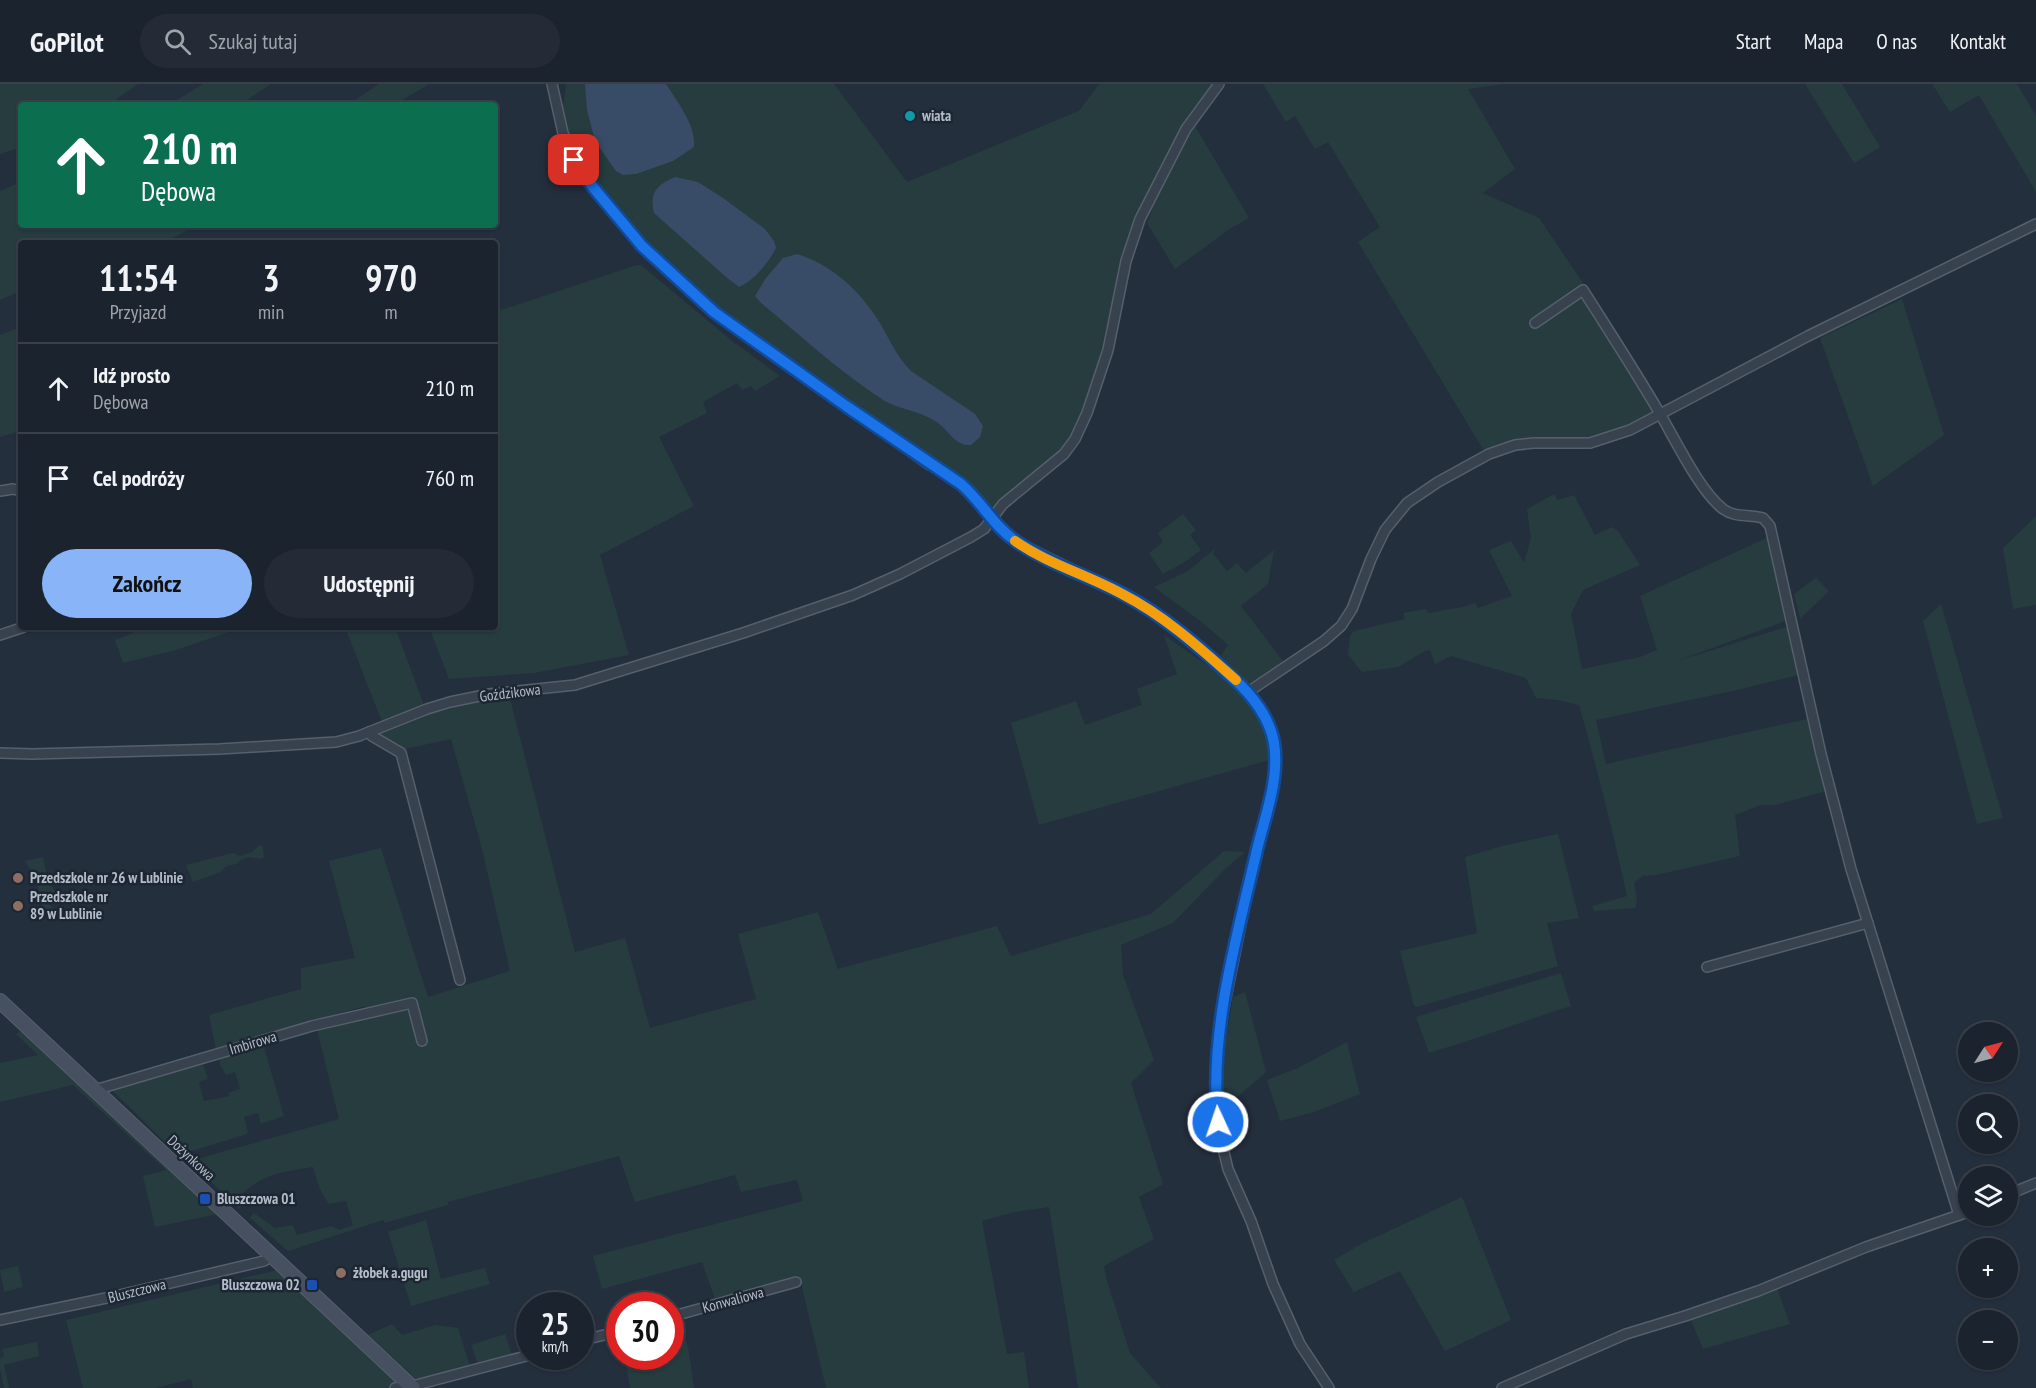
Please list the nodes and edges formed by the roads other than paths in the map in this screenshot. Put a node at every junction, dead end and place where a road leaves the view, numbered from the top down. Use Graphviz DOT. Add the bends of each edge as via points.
graph roads {
  1 [pos="552,84"];
  2 [pos="1219,84"];
  3 [pos="2036,224"];
  4 [pos="1535,323"];
  5 [pos="1661,414"];
  6 [pos="18,490"];
  7 [pos="0,491"];
  8 [pos="991,518"];
  9 [pos="18,629"];
  10 [pos="0,635"];
  11 [pos="1248,692"];
  12 [pos="369,732"];
  13 [pos="0,753"];
  14 [pos="1868,923"];
  15 [pos="1707,967"];
  16 [pos="460,980"];
  17 [pos="0,1001"];
  18 [pos="422,1041"];
  19 [pos="95,1090"];
  20 [pos="2036,1183"];
  21 [pos="2018,1190"];
  22 [pos="1958,1195"];
  23 [pos="1958,1215"];
  24 [pos="272,1256"];
  25 [pos="796,1282"];
  26 [pos="684,1313"];
  27 [pos="0,1320"];
  28 [pos="516,1359"];
  29 [pos="411,1386"];
  30 [pos="395,1388"];
  31 [pos="1329,1388"];
  32 [pos="1502,1388"];
  1 -- 8 [label="street" via="563,133 578,166 660,264 731,325 961,484"];
  2 -- 8 [label="street, Goździkowa" via="1186,129 1140,219 1126,261 1108,350 1075,439 1064,454"];
  3 -- 5 [label="street" via="1808,336"];
  4 -- 5 [label="street" via="1583,290"];
  5 -- 11 [label="street" via="1596,442 1508,447 1416,495 1381,536 1352,609 1341,626"];
  5 -- 14 [label="street" via="1694,472 1719,506 1731,513 1763,518 1772,531 1821,754"];
  6 -- 7 [label="street"];
  8 -- 11 [label="street" via="1020,544 1124,595 1168,622"];
  8 -- 12 [label="street, Goździkowa" via="981,531 900,574 795,616 589,681 450,702"];
  9 -- 10 [label="street"];
  11 -- 31 [label="street" via="1265,718 1275,749 1272,789 1218,1038 1218,1122 1228,1169 1276,1291 1300,1344"];
  12 -- 13 [label="street, Goździkowa" via="336,742 300,746"];
  12 -- 16 [label="street" via="401,753"];
  14 -- 15 [label="street"];
  14 -- 22 [label="street"];
  17 -- 19 [label="street, Dożynkowa"];
  18 -- 19 [label="street, Imbirowa" via="412,1003 312,1026"];
  19 -- 24 [label="street, Dożynkowa"];
  20 -- 21 [label="street"];
  23 -- 32 [label="street" via="1758,1291 1626,1334"];
  24 -- 27 [label="street, Bluszczowa" via="111,1297"];
  24 -- 29 [label="street, Dożynkowa"];
  25 -- 26 [label="street, Konwaliowa"];
  28 -- 29 [label="street"];
  29 -- 30 [label="street"];
}
